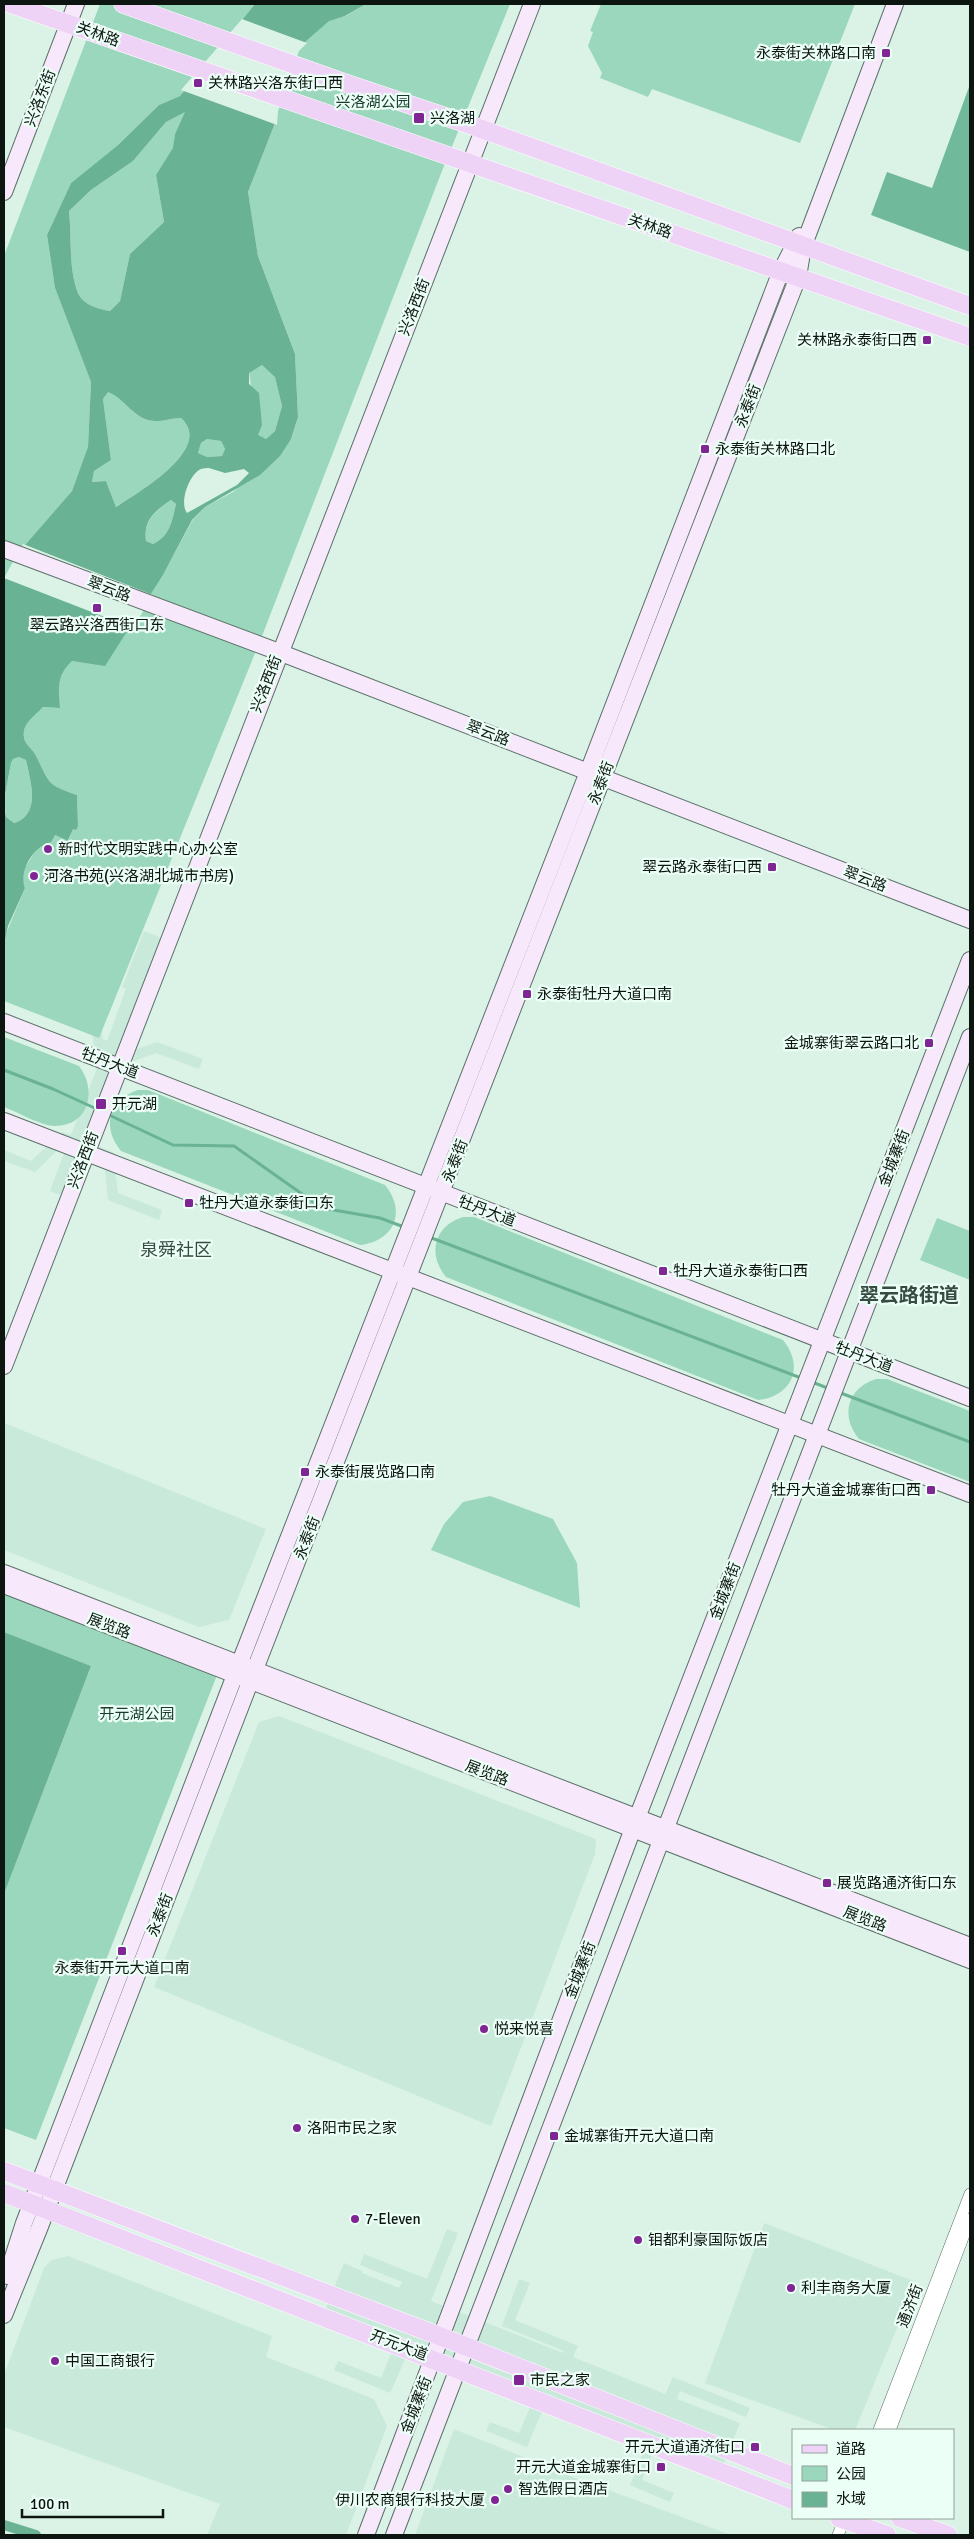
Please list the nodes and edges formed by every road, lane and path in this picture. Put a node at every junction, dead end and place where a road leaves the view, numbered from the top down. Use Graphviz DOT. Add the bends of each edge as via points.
graph roads {
  1 [pos="11,4"];
  2 [pos="69,4"];
  3 [pos="76,4"];
  4 [pos="123,4"];
  5 [pos="524,4"];
  6 [pos="532,4"];
  7 [pos="887,4"];
  8 [pos="896,4"];
  9 [pos="65,23"];
  10 [pos="480,128"];
  11 [pos="466,163"];
  12 [pos="4,170"];
  13 [pos="4,192"];
  14 [pos="799,246"];
  15 [pos="790,274"];
  16 [pos="970,306"];
  17 [pos="970,337"];
  18 [pos="4,549"];
  19 [pos="4,558"];
  20 [pos="155,611"];
  21 [pos="273,656"];
  22 [pos="594,779"];
  23 [pos="970,920"];
  24 [pos="970,929"];
  25 [pos="970,960"];
  26 [pos="4,1022"];
  27 [pos="970,1038"];
  28 [pos="116,1065"];
  29 [pos="4,1121"];
  30 [pos="82,1151"];
  31 [pos="426,1188"];
  32 [pos="442,1194"];
  33 [pos="393,1272"];
  34 [pos="408,1278"];
  35 [pos="823,1341"];
  36 [pos="4,1344"];
  37 [pos="848,1360"];
  38 [pos="4,1366"];
  39 [pos="970,1398"];
  40 [pos="790,1425"];
  41 [pos="818,1436"];
  42 [pos="970,1494"];
  43 [pos="4,1572"];
  44 [pos="4,1585"];
  45 [pos="237,1670"];
  46 [pos="252,1676"];
  47 [pos="635,1823"];
  48 [pos="662,1834"];
  49 [pos="970,1946"];
  50 [pos="970,1960"];
  51 [pos="4,2171"];
  52 [pos="47,2187"];
  53 [pos="4,2193"];
  54 [pos="970,2194"];
  55 [pos="39,2207"];
  56 [pos="970,2219"];
  57 [pos="4,2285"];
  58 [pos="4,2315"];
  59 [pos="442,2337"];
  60 [pos="467,2346"];
  61 [pos="434,2358"];
  62 [pos="458,2368"];
  63 [pos="879,2429"];
  64 [pos="890,2429"];
  65 [pos="792,2476"];
  66 [pos="792,2500"];
  67 [pos="903,2519"];
  68 [pos="846,2524"];
  69 [pos="366,2535"];
  70 [pos="394,2535"];
  71 [pos="887,2535"];
  72 [pos="948,2535"];
  1 -- 9 [label="main road, 关林路"];
  2 -- 9 [label="main road, 兴洛东街"];
  3 -- 9 [label="main road, 兴洛东街"];
  4 -- 10 [label="main road"];
  5 -- 10 [label="main road, 兴洛西街"];
  6 -- 10 [label="main road, 兴洛西街"];
  7 -- 14 [label="main road, 永泰街"];
  8 -- 14 [label="main road, 永泰街"];
  9 -- 11 [label="main road, 关林路"];
  9 -- 12 [label="main road, 兴洛东街"];
  9 -- 13 [label="main road, 兴洛东街"];
  10 -- 11 [label="main road, 兴洛西街"];
  10 -- 14 [label="main road"];
  11 -- 15 [label="main road, 关林路"];
  11 -- 21 [label="main road, 兴洛西街"];
  14 -- 15 [label="main road, 永泰街"];
  14 -- 16 [label="main road"];
  15 -- 17 [label="main road, 关林路"];
  15 -- 22 [label="main road, 永泰街"];
  18 -- 20 [label="main road, 翠云路"];
  19 -- 20 [label="main road, 翠云路"];
  20 -- 21 [label="main road, 翠云路"];
  21 -- 22 [label="main road, 翠云路"];
  21 -- 28 [label="main road, 兴洛西街"];
  22 -- 23 [label="main road, 翠云路"];
  22 -- 24 [label="main road, 翠云路"];
  22 -- 31 [label="main road, 永泰街"];
  22 -- 32 [label="main road, 永泰街"];
  25 -- 35 [label="main road, 金城寨街"];
  26 -- 28 [label="main road, 牡丹大道"];
  27 -- 37 [label="main road, 金城寨街"];
  28 -- 30 [label="main road, 兴洛西街"];
  28 -- 31 [label="main road, 牡丹大道"];
  29 -- 30 [label="main road"];
  30 -- 33 [label="main road"];
  30 -- 36 [label="main road, 兴洛西街"];
  30 -- 38 [label="main road, 兴洛西街"];
  31 -- 32 [label="main road, 牡丹大道"];
  31 -- 33 [label="main road, 永泰街"];
  32 -- 34 [label="main road, 永泰街"];
  32 -- 35 [label="main road, 牡丹大道"];
  33 -- 34 [label="main road"];
  33 -- 45 [label="main road, 永泰街"];
  34 -- 40 [label="main road"];
  34 -- 46 [label="main road, 永泰街"];
  35 -- 37 [label="main road, 牡丹大道"];
  35 -- 40 [label="main road, 金城寨街"];
  37 -- 39 [label="main road, 牡丹大道"];
  37 -- 41 [label="main road, 金城寨街"];
  40 -- 41 [label="main road"];
  40 -- 47 [label="main road, 金城寨街"];
  41 -- 42 [label="main road"];
  41 -- 48 [label="main road, 金城寨街"];
  43 -- 45 [label="main road, 展览路"];
  44 -- 45 [label="main road, 展览路"];
  45 -- 46 [label="main road, 展览路"];
  45 -- 52 [label="main road, 永泰街"];
  46 -- 47 [label="main road, 展览路"];
  46 -- 52 [label="main road, 永泰街"];
  47 -- 48 [label="main road, 展览路"];
  47 -- 59 [label="main road, 金城寨街"];
  48 -- 49 [label="main road, 展览路"];
  48 -- 50 [label="main road, 展览路"];
  48 -- 60 [label="main road, 金城寨街"];
  51 -- 52 [label="main road, 开元大道"];
  52 -- 55 [label="main road, 永泰街"];
  52 -- 59 [label="main road, 开元大道"];
  53 -- 55 [label="main road, 开元大道"];
  54 -- 63 [label="street, 通济街"];
  55 -- 57 [label="main road, 永泰街"];
  55 -- 58 [label="main road, 永泰街"];
  55 -- 61 [label="main road, 开元大道"];
  56 -- 64 [label="street, 通济街"];
  59 -- 60 [label="main road, 开元大道"];
  59 -- 61 [label="main road, 金城寨街"];
  60 -- 62 [label="main road, 金城寨街"];
  60 -- 65 [label="main road, 开元大道"];
  61 -- 62 [label="main road, 开元大道"];
  61 -- 69 [label="main road, 金城寨街"];
  62 -- 66 [label="main road, 开元大道"];
  62 -- 70 [label="main road, 金城寨街"];
  67 -- 72 [label="main road"];
  68 -- 71 [label="main road"];
}
